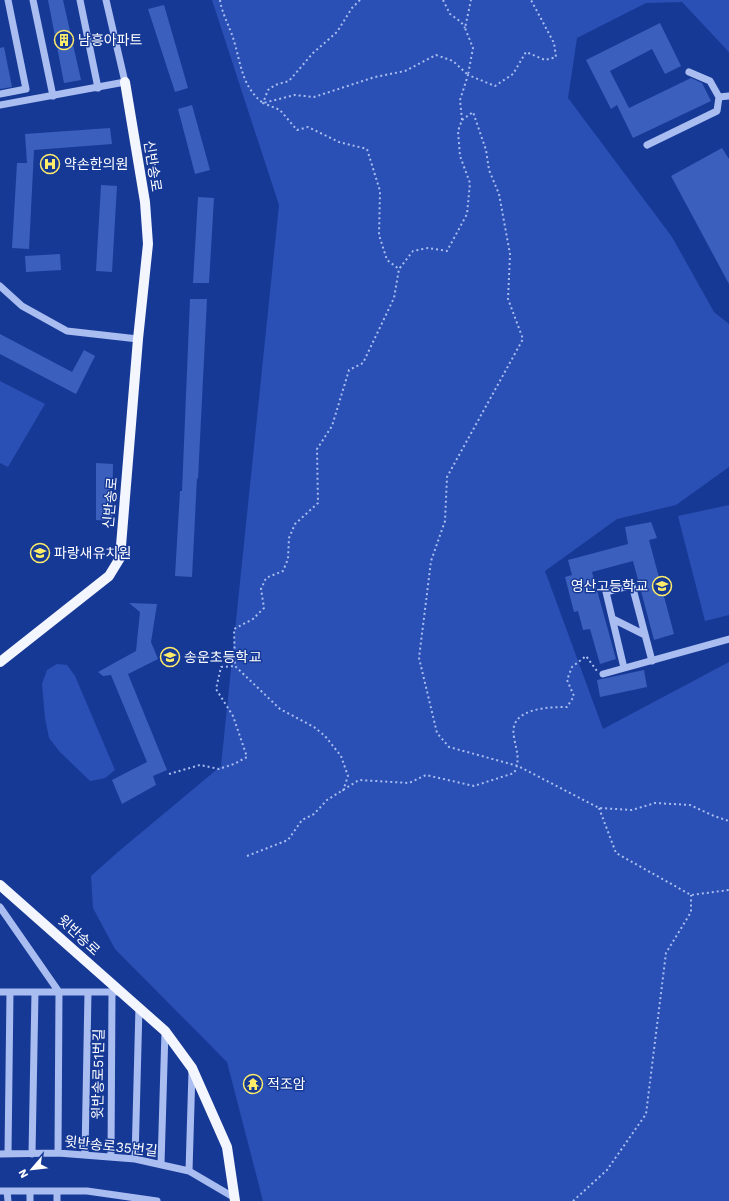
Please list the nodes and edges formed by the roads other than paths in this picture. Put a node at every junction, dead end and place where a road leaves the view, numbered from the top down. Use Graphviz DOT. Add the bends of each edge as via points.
graph roads {
  1 [pos="8,0"];
  2 [pos="33,0"];
  3 [pos="80,0"];
  4 [pos="106,0"];
  5 [pos="689,72"];
  6 [pos="125,82"];
  7 [pos="98,88"];
  8 [pos="0,94"];
  9 [pos="53,96"];
  10 [pos="719,96"];
  11 [pos="729,96"];
  12 [pos="0,105"];
  13 [pos="647,144"];
  14 [pos="0,286"];
  15 [pos="138,339"];
  16 [pos="613,619"];
  17 [pos="646,635"];
  18 [pos="729,639"];
  19 [pos="652,661"];
  20 [pos="0,662"];
  21 [pos="624,668"];
  22 [pos="603,674"];
  23 [pos="0,885"];
  24 [pos="0,907"];
  25 [pos="0,992"];
  26 [pos="10,992"];
  27 [pos="35,992"];
  28 [pos="59,992"];
  29 [pos="88,992"];
  30 [pos="116,992"];
  31 [pos="139,1007"];
  32 [pos="165,1031"];
  33 [pos="192,1068"];
  34 [pos="58,1153"];
  35 [pos="0,1154"];
  36 [pos="8,1154"];
  37 [pos="32,1154"];
  38 [pos="85,1155"];
  39 [pos="110,1156"];
  40 [pos="135,1159"];
  41 [pos="162,1164"];
  42 [pos="189,1171"];
  43 [pos="4,1191"];
  44 [pos="30,1191"];
  45 [pos="57,1191"];
  46 [pos="235,1199"];
  47 [pos="8,1201"];
  48 [pos="30,1201"];
  49 [pos="57,1201"];
  50 [pos="157,1201"];
  1 -- 8 [label="street" via="26,89"];
  2 -- 9 [label="street"];
  3 -- 7 [label="street"];
  4 -- 6 [label="street, 신반송로"];
  5 -- 10 [label="street" via="710,81"];
  6 -- 7 [label="street"];
  6 -- 15 [label="main road, 신반송로" via="145,202 148,244"];
  7 -- 9 [label="street"];
  9 -- 12 [label="street"];
  10 -- 11 [label="street"];
  10 -- 13 [label="street" via="717,111"];
  14 -- 15 [label="street" via="22,306 68,331"];
  15 -- 20 [label="main road, 신반송로" via="120,558 109,576"];
  16 -- 17 [label="street"];
  16 -- 17 [label="street" via="606,592 632,585"];
  16 -- 21 [label="street"];
  17 -- 19 [label="street"];
  18 -- 19 [label="street"];
  19 -- 21 [label="street"];
  21 -- 22 [label="street"];
  23 -- 30 [label="main road, 윗반송로" via="31,910"];
  24 -- 28 [label="street"];
  25 -- 26 [label="street"];
  26 -- 27 [label="street"];
  26 -- 36 [label="street"];
  27 -- 28 [label="street"];
  27 -- 37 [label="street"];
  28 -- 29 [label="street"];
  28 -- 34 [label="street"];
  29 -- 30 [label="street"];
  29 -- 38 [label="street, 윗반송로51번길"];
  30 -- 31 [label="main road, 윗반송로"];
  30 -- 39 [label="street, 윗반송로51번길"];
  31 -- 32 [label="main road, 윗반송로"];
  31 -- 40 [label="street"];
  32 -- 33 [label="main road, 윗반송로"];
  32 -- 41 [label="street"];
  33 -- 42 [label="street"];
  33 -- 46 [label="main road, 윗반송로" via="227,1147"];
  34 -- 37 [label="street, 윗반송로35번길"];
  34 -- 38 [label="street, 윗반송로35번길"];
  35 -- 36 [label="street, 윗반송로35번길"];
  36 -- 37 [label="street, 윗반송로35번길"];
  38 -- 39 [label="street, 윗반송로35번길"];
  39 -- 40 [label="street, 윗반송로35번길"];
  40 -- 41 [label="street, 윗반송로35번길"];
  41 -- 42 [label="street, 윗반송로35번길"];
  42 -- 46 [label="street, 윗반송로35번길"];
  43 -- 44 [label="street"];
  43 -- 47 [label="street"];
  44 -- 45 [label="street"];
  44 -- 48 [label="street"];
  45 -- 49 [label="street"];
  45 -- 50 [label="street" via="87,1191"];
}
